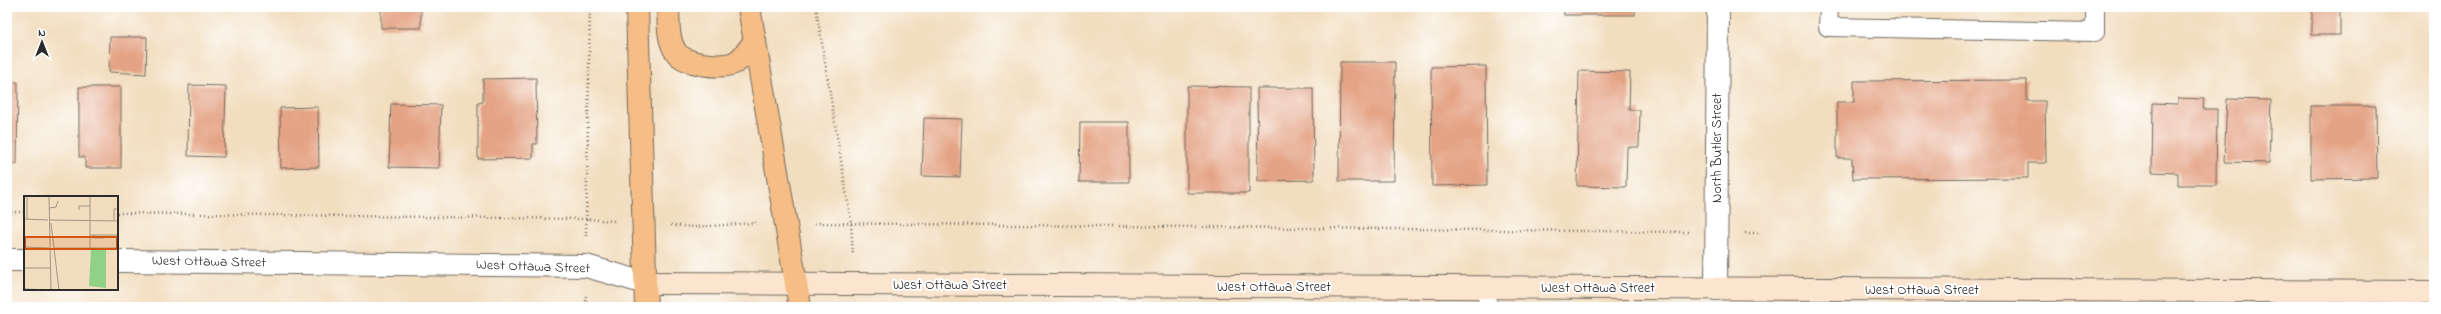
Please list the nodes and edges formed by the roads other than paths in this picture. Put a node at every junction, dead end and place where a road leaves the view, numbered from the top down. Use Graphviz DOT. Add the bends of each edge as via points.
graph roads {
  1 [pos="637,7"];
  2 [pos="668,7"];
  3 [pos="749,7"];
  4 [pos="1718,7"];
  5 [pos="1829,7"];
  6 [pos="2095,7"];
  7 [pos="755,41"];
  8 [pos="7,260"];
  9 [pos="24,260"];
  10 [pos="118,261"];
  11 [pos="645,283"];
  12 [pos="797,284"];
  13 [pos="1716,289"];
  14 [pos="2434,292"];
  15 [pos="1487,297"];
  16 [pos="646,307"];
  17 [pos="800,307"];
  1 -- 11 [label="main road"];
  2 -- 7 [label="main road" via="670,37 676,53 689,61 711,66 736,62"];
  3 -- 7 [label="main road"];
  4 -- 13 [label="street, North Butler Street"];
  5 -- 6 [label="lane" via="1828,27 2094,32"];
  7 -- 12 [label="main road"];
  8 -- 9 [label="street"];
  10 -- 11 [label="street, West Ottawa Street" via="586,266"];
  11 -- 12 [label="main road, West Ottawa Street"];
  11 -- 16 [label="main road"];
  12 -- 15 [label="main road, West Ottawa Street"];
  12 -- 17 [label="main road"];
  13 -- 14 [label="main road, West Ottawa Street"];
  13 -- 15 [label="main road, West Ottawa Street"];
}
